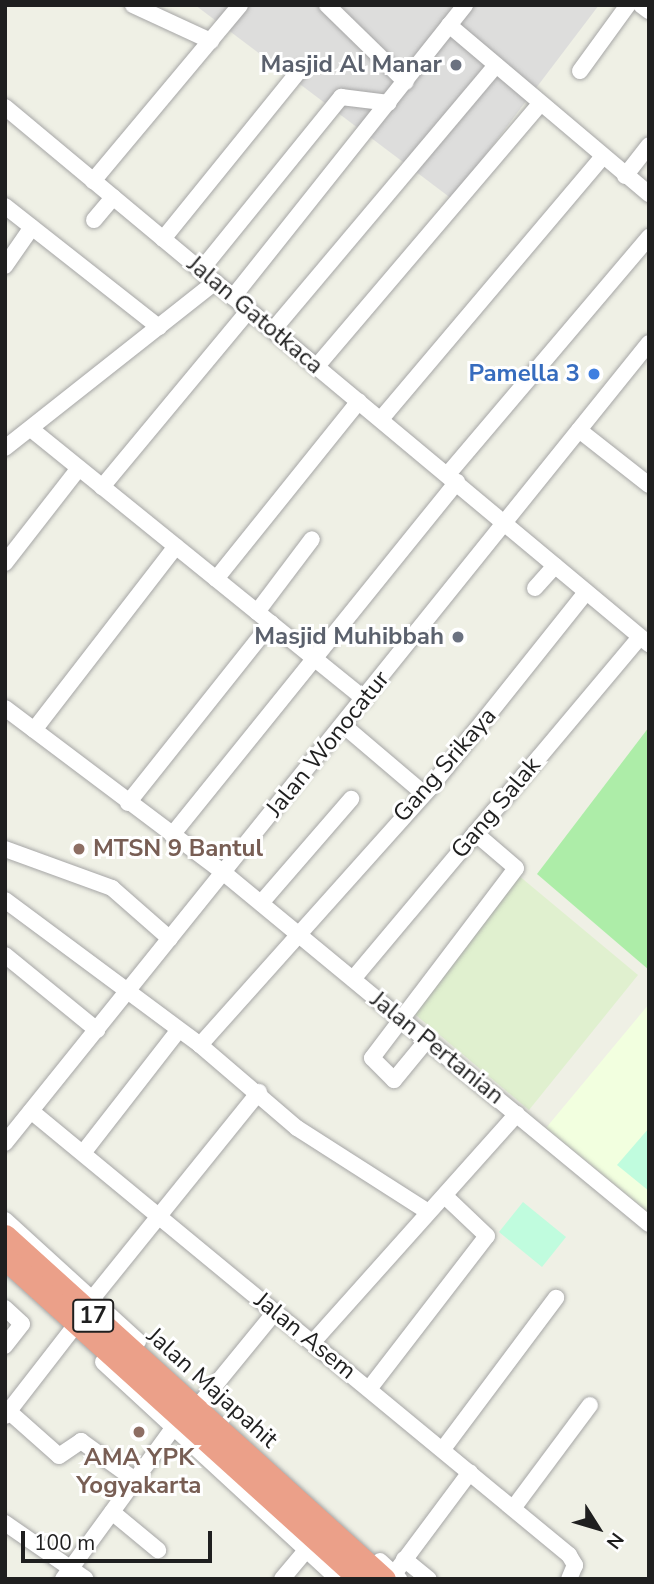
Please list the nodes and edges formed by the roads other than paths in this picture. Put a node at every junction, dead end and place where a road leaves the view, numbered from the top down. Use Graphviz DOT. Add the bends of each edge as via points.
graph roads {
  1 [pos="133,5"];
  2 [pos="240,5"];
  3 [pos="465,5"];
  4 [pos="628,5"];
  5 [pos="641,5"];
  6 [pos="337,9"];
  7 [pos="649,11"];
  8 [pos="449,26"];
  9 [pos="211,41"];
  10 [pos="496,65"];
  11 [pos="300,70"];
  12 [pos="580,71"];
  13 [pos="406,82"];
  14 [pos="389,103"];
  15 [pos="540,104"];
  16 [pos="8,117"];
  17 [pos="649,145"];
  18 [pos="601,159"];
  19 [pos="625,176"];
  20 [pos="93,181"];
  21 [pos="649,194"];
  22 [pos="113,197"];
  23 [pos="5,206"];
  24 [pos="94,220"];
  25 [pos="32,226"];
  26 [pos="649,237"];
  27 [pos="163,239"];
  28 [pos="5,266"];
  29 [pos="201,270"];
  30 [pos="215,282"];
  31 [pos="233,297"];
  32 [pos="249,310"];
  33 [pos="159,327"];
  34 [pos="273,330"];
  35 [pos="649,343"];
  36 [pos="317,366"];
  37 [pos="359,401"];
  38 [pos="381,419"];
  39 [pos="31,429"];
  40 [pos="579,430"];
  41 [pos="5,449"];
  42 [pos="79,468"];
  43 [pos="452,478"];
  44 [pos="649,485"];
  45 [pos="102,487"];
  46 [pos="504,524"];
  47 [pos="312,538"];
  48 [pos="176,546"];
  49 [pos="5,563"];
  50 [pos="555,566"];
  51 [pos="216,579"];
  52 [pos="535,588"];
  53 [pos="586,592"];
  54 [pos="257,612"];
  55 [pos="271,623"];
  56 [pos="644,641"];
  57 [pos="317,661"];
  58 [pos="365,699"];
  59 [pos="5,708"];
  60 [pos="343,725"];
  61 [pos="34,730"];
  62 [pos="422,792"];
  63 [pos="351,799"];
  64 [pos="128,803"];
  65 [pos="475,833"];
  66 [pos="172,835"];
  67 [pos="5,849"];
  68 [pos="224,873"];
  69 [pos="5,900"];
  70 [pos="261,903"];
  71 [pos="299,934"];
  72 [pos="170,939"];
  73 [pos="5,955"];
  74 [pos="353,979"];
  75 [pos="126,994"];
  76 [pos="399,1017"];
  77 [pos="97,1030"];
  78 [pos="178,1031"];
  79 [pos="427,1040"];
  80 [pos="200,1045"];
  81 [pos="259,1092"];
  82 [pos="31,1111"];
  83 [pos="517,1114"];
  84 [pos="5,1143"];
  85 [pos="83,1153"];
  86 [pos="447,1198"];
  87 [pos="426,1211"];
  88 [pos="160,1217"];
  89 [pos="5,1220"];
  90 [pos="649,1224"];
  91 [pos="5,1237"];
  92 [pos="5,1258"];
  93 [pos="5,1271"];
  94 [pos="556,1298"];
  95 [pos="92,1299"];
  96 [pos="5,1308"];
  97 [pos="275,1312"];
  98 [pos="71,1331"];
  99 [pos="313,1342"];
  100 [pos="5,1346"];
  101 [pos="369,1389"];
  102 [pos="202,1400"];
  103 [pos="590,1405"];
  104 [pos="7,1412"];
  105 [pos="168,1417"];
  106 [pos="443,1449"];
  107 [pos="470,1472"];
  108 [pos="135,1480"];
  109 [pos="514,1507"];
  110 [pos="112,1512"];
  111 [pos="5,1524"];
  112 [pos="158,1550"];
  113 [pos="306,1550"];
  114 [pos="404,1559"];
  115 [pos="572,1572"];
  116 [pos="67,1574"];
  117 [pos="392,1577"];
  118 [pos="86,1579"];
  119 [pos="282,1579"];
  120 [pos="338,1579"];
  121 [pos="360,1579"];
  122 [pos="429,1579"];
  1 -- 9 [label="street"];
  2 -- 9 [label="street"];
  3 -- 8 [label="street"];
  4 -- 12 [label="street"];
  5 -- 7 [label="street"];
  6 -- 13 [label="street"];
  8 -- 10 [label="street"];
  8 -- 13 [label="street"];
  9 -- 20 [label="street"];
  10 -- 15 [label="street"];
  10 -- 34 [label="street"];
  11 -- 27 [label="street"];
  13 -- 14 [label="street"];
  14 -- 29 [label="street" via="341,97"];
  14 -- 31 [label="street"];
  15 -- 18 [label="street"];
  15 -- 36 [label="street"];
  16 -- 20 [label="street, Jalan Gatotkaca"];
  17 -- 19 [label="street"];
  18 -- 19 [label="street"];
  18 -- 38 [label="street"];
  19 -- 21 [label="street"];
  20 -- 22 [label="street, Jalan Gatotkaca"];
  22 -- 24 [label="street"];
  22 -- 27 [label="street, Jalan Gatotkaca"];
  23 -- 25 [label="street"];
  25 -- 28 [label="street"];
  25 -- 33 [label="street"];
  26 -- 43 [label="street"];
  27 -- 29 [label="street, Jalan Gatotkaca"];
  29 -- 30 [label="street, Jalan Gatotkaca"];
  30 -- 31 [label="street, Jalan Gatotkaca"];
  30 -- 33 [label="street"];
  31 -- 32 [label="street, Jalan Gatotkaca"];
  32 -- 34 [label="street, Jalan Gatotkaca"];
  32 -- 45 [label="street"];
  33 -- 39 [label="street"];
  34 -- 36 [label="street, Jalan Gatotkaca"];
  35 -- 40 [label="street, Jalan Wonocatur"];
  36 -- 37 [label="street, Jalan Gatotkaca"];
  37 -- 38 [label="street, Jalan Gatotkaca"];
  37 -- 51 [label="street"];
  38 -- 43 [label="street, Jalan Gatotkaca"];
  39 -- 41 [label="street"];
  39 -- 42 [label="street"];
  40 -- 44 [label="street"];
  40 -- 46 [label="street, Jalan Wonocatur"];
  42 -- 45 [label="street"];
  42 -- 49 [label="street"];
  43 -- 46 [label="street, Jalan Gatotkaca"];
  43 -- 57 [label="street"];
  45 -- 48 [label="street"];
  46 -- 50 [label="street, Jalan Gatotkaca"];
  46 -- 58 [label="street, Jalan Wonocatur"];
  47 -- 54 [label="street"];
  48 -- 51 [label="street"];
  48 -- 61 [label="street"];
  50 -- 52 [label="street"];
  50 -- 53 [label="street, Jalan Gatotkaca"];
  51 -- 54 [label="street"];
  53 -- 56 [label="street, Jalan Gatotkaca"];
  53 -- 62 [label="street, Gang Srikaya"];
  54 -- 55 [label="street"];
  55 -- 57 [label="street"];
  55 -- 64 [label="street"];
  56 -- 65 [label="street, Gang Salak"];
  57 -- 58 [label="street"];
  57 -- 66 [label="street"];
  58 -- 60 [label="street, Jalan Wonocatur"];
  59 -- 61 [label="street, Jalan Pertanian"];
  60 -- 62 [label="street"];
  60 -- 68 [label="street, Jalan Wonocatur"];
  61 -- 64 [label="street, Jalan Pertanian"];
  62 -- 71 [label="street, Gang Srikaya"];
  63 -- 70 [label="street"];
  64 -- 66 [label="street, Jalan Pertanian"];
  65 -- 74 [label="street, Gang Salak"];
  65 -- 76 [label="street" via="515,870"];
  66 -- 68 [label="street, Jalan Pertanian"];
  67 -- 72 [label="street" via="112,888"];
  68 -- 70 [label="street, Jalan Pertanian"];
  68 -- 72 [label="street, Jalan Wonocatur"];
  69 -- 75 [label="street"];
  70 -- 71 [label="street, Jalan Pertanian"];
  71 -- 74 [label="street, Jalan Pertanian"];
  71 -- 80 [label="street, Gang Srikaya"];
  72 -- 75 [label="street, Jalan Wonocatur"];
  73 -- 77 [label="street"];
  74 -- 76 [label="street, Jalan Pertanian"];
  75 -- 77 [label="street, Jalan Wonocatur"];
  75 -- 78 [label="street"];
  76 -- 79 [label="street, Jalan Pertanian"];
  76 -- 79 [label="street" via="374,1049 375,1064 394,1080"];
  77 -- 82 [label="street, Jalan Wonocatur"];
  78 -- 80 [label="street"];
  78 -- 85 [label="street"];
  79 -- 83 [label="street, Jalan Pertanian"];
  80 -- 81 [label="street"];
  81 -- 87 [label="street" via="332,1154"];
  81 -- 88 [label="street"];
  82 -- 84 [label="street, Jalan Wonocatur"];
  82 -- 85 [label="street, Jalan Asem"];
  83 -- 86 [label="street"];
  83 -- 90 [label="street, Jalan Pertanian"];
  85 -- 88 [label="street, Jalan Asem"];
  86 -- 87 [label="street"];
  86 -- 101 [label="street" via="486,1236"];
  87 -- 99 [label="street"];
  88 -- 95 [label="street"];
  88 -- 97 [label="street, Jalan Asem"];
  89 -- 95 [label="street"];
  91 -- 117 [label="highway, Jalan Majapahit / 17"];
  92 -- 105 [label="highway, Jalan Majapahit / 17"];
  93 -- 98 [label="street"];
  94 -- 106 [label="street"];
  95 -- 102 [label="street"];
  96 -- 100 [label="street" via="22,1324"];
  97 -- 99 [label="street, Jalan Asem"];
  97 -- 102 [label="street"];
  98 -- 104 [label="street"];
  98 -- 105 [label="street"];
  99 -- 101 [label="street, Jalan Asem"];
  101 -- 106 [label="street, Jalan Asem"];
  102 -- 117 [label="street"];
  103 -- 109 [label="street"];
  104 -- 108 [label="street" via="59,1456 81,1441"];
  105 -- 108 [label="street"];
  105 -- 113 [label="street"];
  105 -- 121 [label="highway, Jalan Majapahit / 17"];
  106 -- 107 [label="street, Jalan Asem"];
  107 -- 109 [label="street, Jalan Asem"];
  107 -- 114 [label="street"];
  108 -- 110 [label="street"];
  109 -- 115 [label="street, Jalan Asem"];
  110 -- 112 [label="street"];
  110 -- 116 [label="street"];
  111 -- 116 [label="street"];
  113 -- 119 [label="street"];
  113 -- 120 [label="street"];
  114 -- 117 [label="street"];
  114 -- 122 [label="street"];
  116 -- 118 [label="street"];
}
